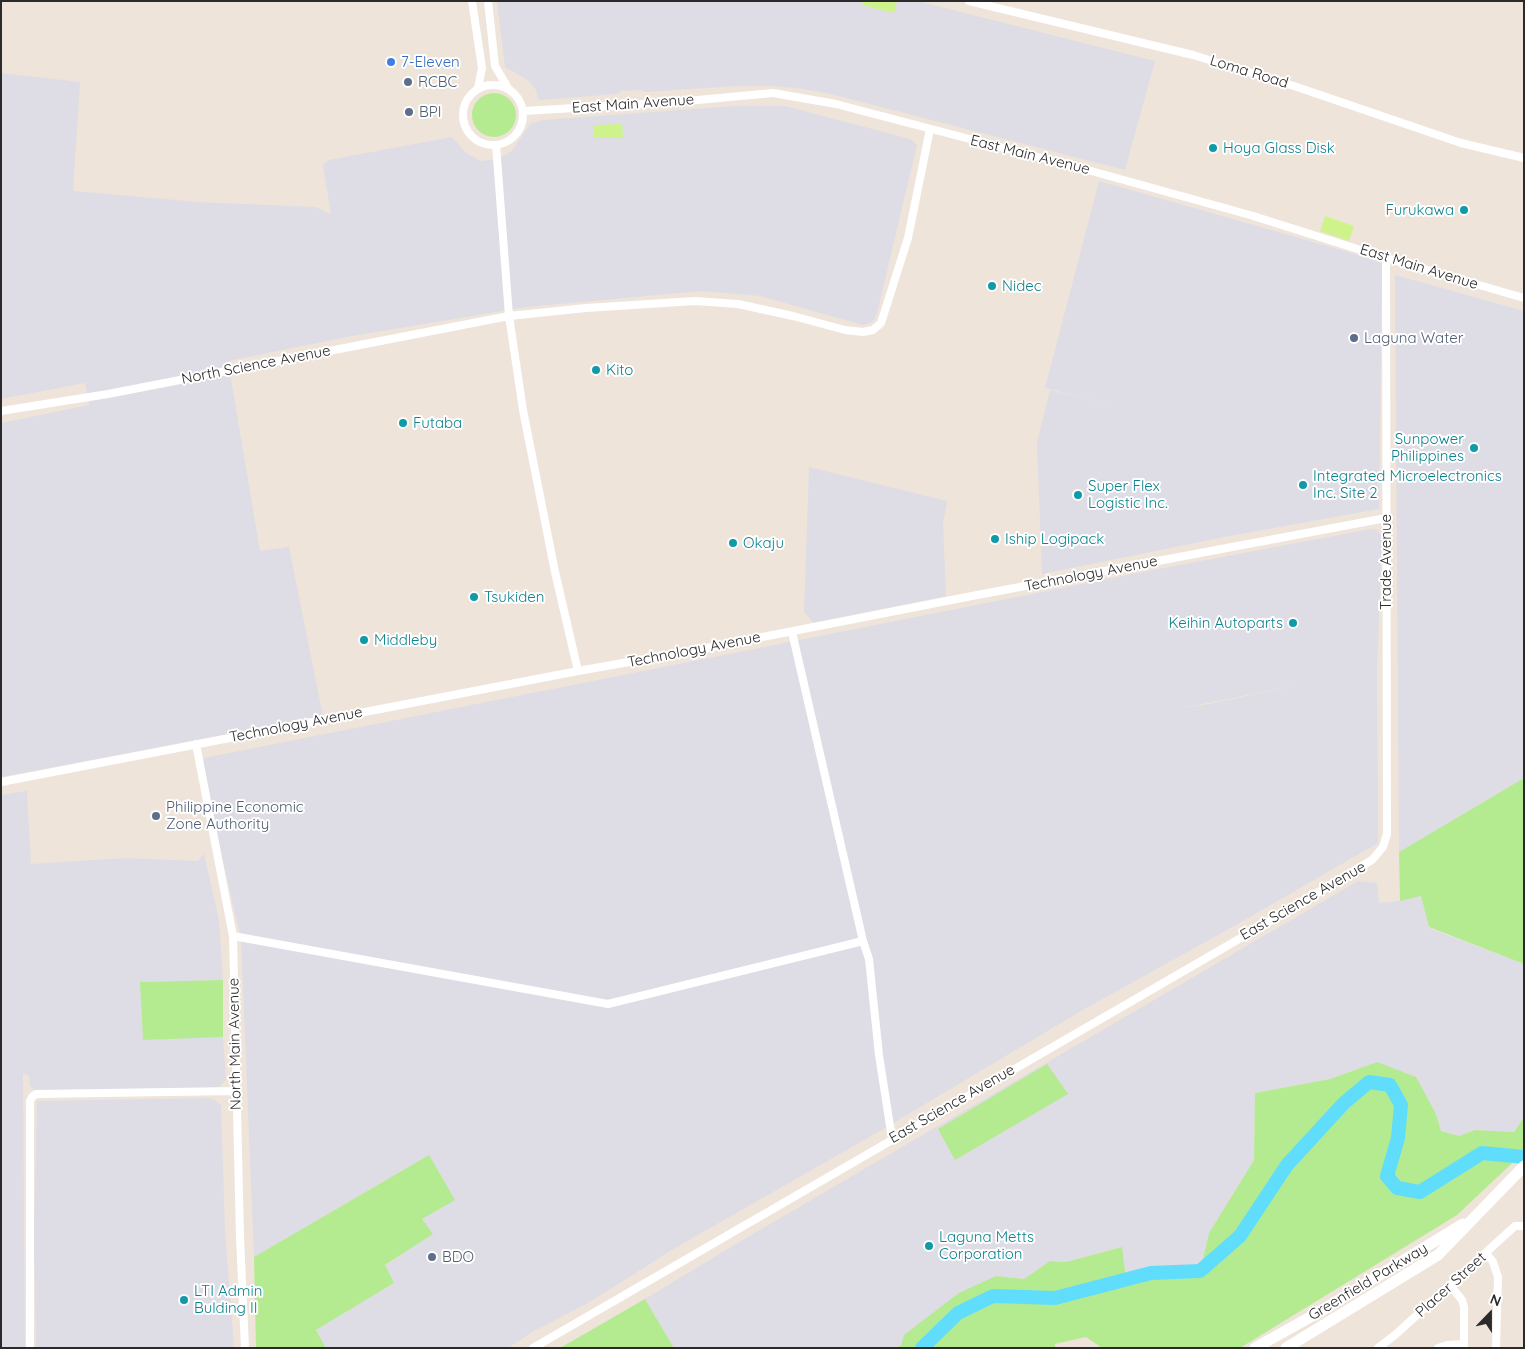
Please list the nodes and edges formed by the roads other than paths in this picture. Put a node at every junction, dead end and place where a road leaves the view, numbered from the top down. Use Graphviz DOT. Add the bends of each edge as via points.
graph roads {
  1 [pos="472,1"];
  2 [pos="488,1"];
  3 [pos="969,1"];
  4 [pos="478,88"];
  5 [pos="508,88"];
  6 [pos="524,111"];
  7 [pos="930,129"];
  8 [pos="496,145"];
  9 [pos="1524,158"];
  10 [pos="1386,258"];
  11 [pos="1524,298"];
  12 [pos="509,316"];
  13 [pos="1,411"];
  14 [pos="1386,518"];
  15 [pos="792,632"];
  16 [pos="578,671"];
  17 [pos="196,744"];
  18 [pos="1,782"];
  19 [pos="1372,860"];
  20 [pos="233,936"];
  21 [pos="863,941"];
  22 [pos="236,1091"];
  23 [pos="892,1138"];
  24 [pos="1522,1168"];
  25 [pos="1479,1214"];
  26 [pos="1524,1226"];
  27 [pos="1486,1253"];
  28 [pos="1450,1285"];
  29 [pos="1464,1346"];
  30 [pos="30,1348"];
  31 [pos="245,1348"];
  32 [pos="533,1348"];
  33 [pos="1256,1348"];
  34 [pos="1286,1348"];
  35 [pos="1378,1348"];
  36 [pos="1438,1348"];
  37 [pos="1496,1348"];
  1 -- 4 [label="street" via="482,68"];
  2 -- 5 [label="street" via="495,66"];
  3 -- 9 [label="street, Loma Road" via="1192,54 1461,144"];
  4 -- 5 [label="street" via="495,84"];
  4 -- 8 [label="street" via="465,103 465,127 476,140"];
  5 -- 6 [label="street" via="519,98"];
  6 -- 7 [label="street, East Main Avenue" via="772,92 836,104"];
  6 -- 8 [label="street" via="516,135"];
  7 -- 10 [label="street, East Main Avenue" via="1222,208"];
  7 -- 12 [label="street, North Science Avenue" via="908,238 880,323 873,330 845,330 738,304 695,301"];
  8 -- 12 [label="street"];
  10 -- 11 [label="street, East Main Avenue"];
  10 -- 14 [label="street, Trade Avenue"];
  12 -- 13 [label="street, North Science Avenue" via="118,392"];
  12 -- 16 [label="street" via="523,410"];
  14 -- 15 [label="street, Technology Avenue"];
  14 -- 19 [label="street, Trade Avenue" via="1387,834 1383,847"];
  15 -- 16 [label="street, Technology Avenue"];
  15 -- 21 [label="street"];
  16 -- 17 [label="street, Technology Avenue"];
  17 -- 18 [label="street, Technology Avenue"];
  17 -- 20 [label="street, North Main Avenue"];
  19 -- 23 [label="street, East Science Avenue"];
  20 -- 21 [label="street" via="608,1004"];
  20 -- 22 [label="street, North Main Avenue"];
  21 -- 23 [label="street" via="869,959"];
  22 -- 30 [label="street" via="32,1096"];
  22 -- 31 [label="street, North Main Avenue"];
  23 -- 32 [label="street, East Science Avenue"];
  24 -- 25 [label="main road, Greenfield Parkway"];
  25 -- 33 [label="main road, Greenfield Parkway"];
  25 -- 34 [label="main road, Greenfield Parkway" via="1438,1255"];
  26 -- 27 [label="street, Placer Street" via="1515,1226"];
  27 -- 28 [label="street, Placer Street"];
  27 -- 37 [label="street" via="1498,1276"];
  28 -- 29 [label="street" via="1464,1307"];
  28 -- 35 [label="street, Placer Street" via="1396,1336"];
  29 -- 36 [label="street"];
}
